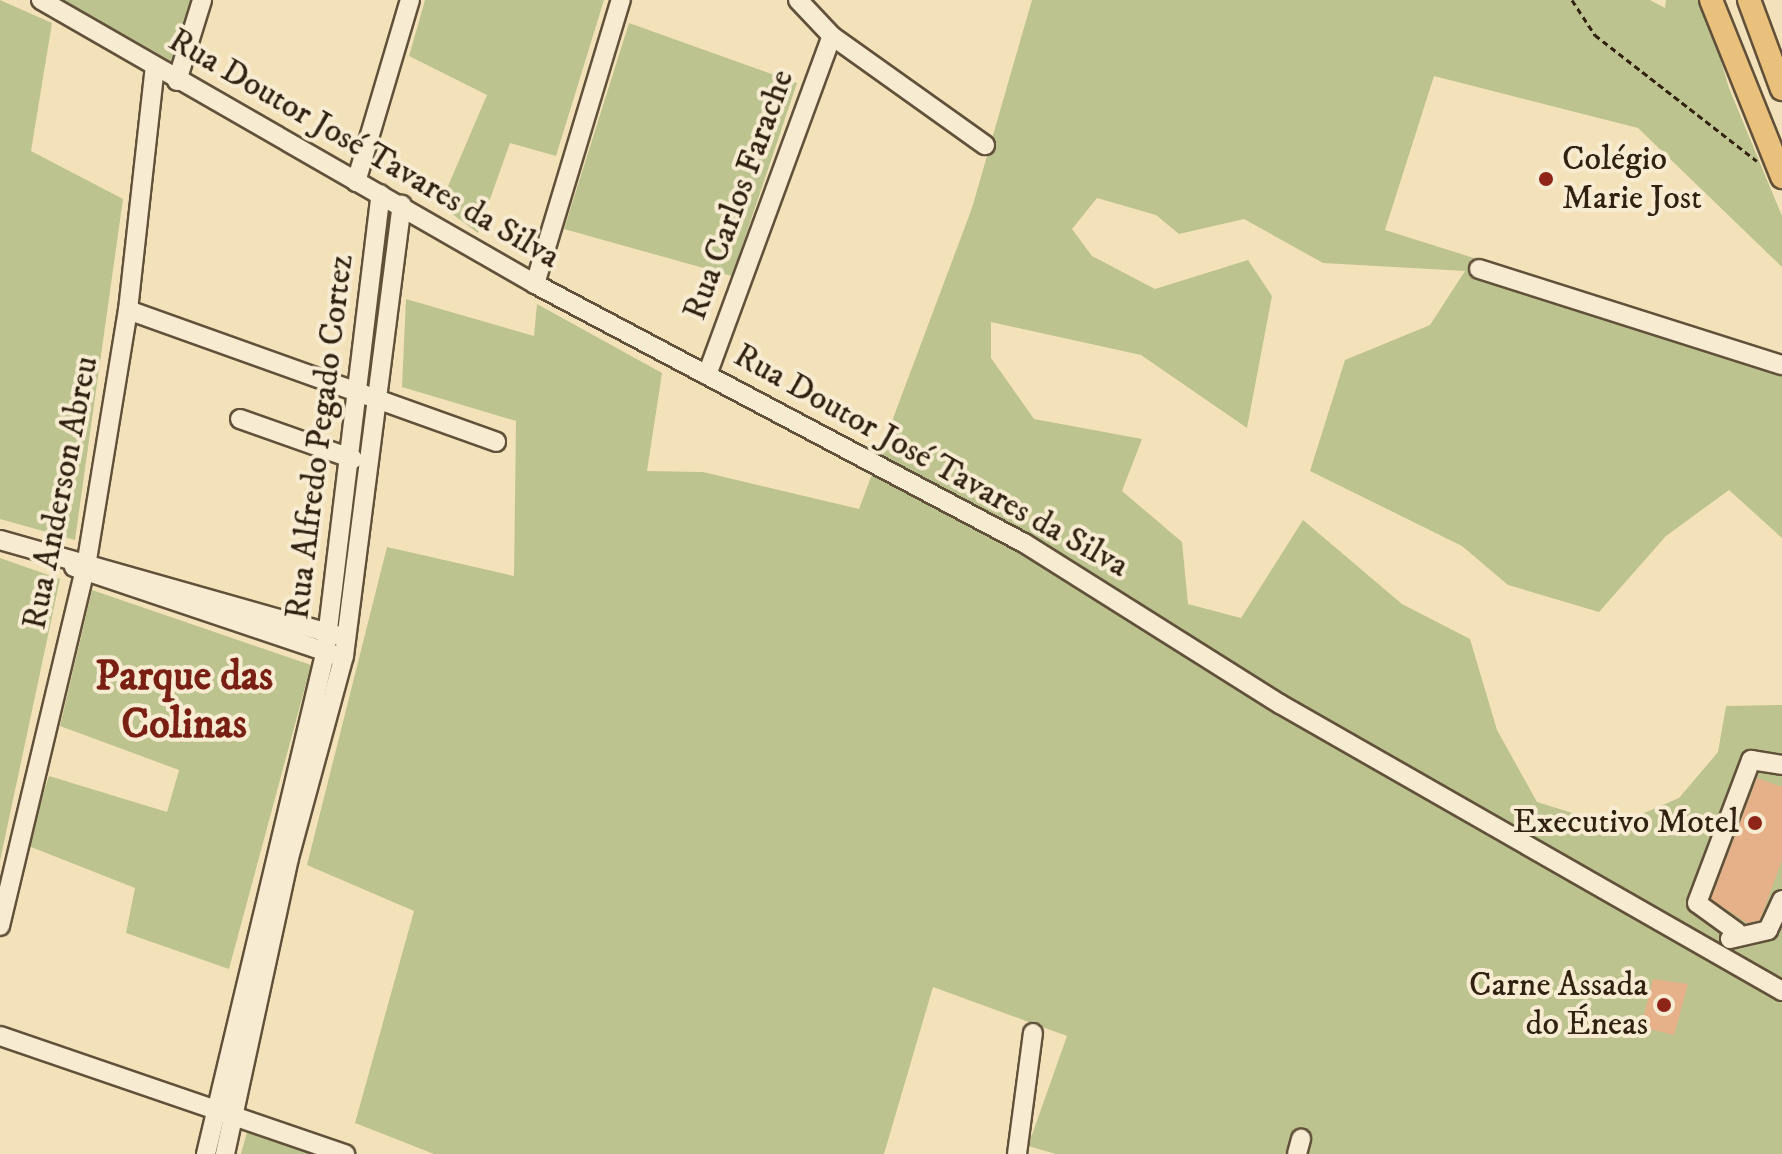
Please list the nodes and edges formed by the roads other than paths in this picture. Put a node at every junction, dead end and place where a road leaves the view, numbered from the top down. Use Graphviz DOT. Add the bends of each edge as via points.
graph roads {
  1 [pos="202,0"];
  2 [pos="410,0"];
  3 [pos="621,0"];
  4 [pos="798,0"];
  5 [pos="1711,0"];
  6 [pos="1749,0"];
  7 [pos="46,1"];
  8 [pos="832,36"];
  9 [pos="155,67"];
  10 [pos="177,81"];
  11 [pos="1782,89"];
  12 [pos="985,145"];
  13 [pos="1780,168"];
  14 [pos="356,182"];
  15 [pos="381,194"];
  16 [pos="402,205"];
  17 [pos="1479,269"];
  18 [pos="535,284"];
  19 [pos="128,310"];
  20 [pos="1782,365"];
  21 [pos="707,375"];
  22 [pos="362,394"];
  23 [pos="381,401"];
  24 [pos="240,419"];
  25 [pos="496,442"];
  26 [pos="346,456"];
  27 [pos="0,540"];
  28 [pos="78,566"];
  29 [pos="338,635"];
  30 [pos="335,655"];
  31 [pos="1782,765"];
  32 [pos="281,856"];
  33 [pos="1782,900"];
  34 [pos="0,926"];
  35 [pos="1737,932"];
  36 [pos="1721,955"];
  37 [pos="1782,991"];
  38 [pos="1033,1033"];
  39 [pos="0,1036"];
  40 [pos="214,1108"];
  41 [pos="233,1115"];
  42 [pos="206,1154"];
  43 [pos="225,1154"];
  44 [pos="345,1154"];
  45 [pos="1017,1154"];
  1 -- 10 [label="street"];
  2 -- 14 [label="street"];
  3 -- 18 [label="street"];
  4 -- 8 [label="street"];
  5 -- 13 [label="main road"];
  6 -- 11 [label="main road"];
  7 -- 9 [label="street, Rua Doutor José Tavares da Silva"];
  8 -- 12 [label="street"];
  8 -- 21 [label="street, Rua Carlos Farache"];
  9 -- 10 [label="street, Rua Doutor José Tavares da Silva"];
  9 -- 19 [label="street, Rua Anderson Abreu"];
  10 -- 14 [label="street, Rua Doutor José Tavares da Silva"];
  14 -- 15 [label="street, Rua Doutor José Tavares da Silva"];
  15 -- 16 [label="street, Rua Doutor José Tavares da Silva"];
  15 -- 22 [label="street, Rua Alfredo Pegado Cortez"];
  16 -- 18 [label="street, Rua Doutor José Tavares da Silva"];
  16 -- 23 [label="street, Rua Alfredo Pegado Cortez"];
  17 -- 20 [label="street"];
  18 -- 21 [label="street, Rua Doutor José Tavares da Silva"];
  19 -- 22 [label="street"];
  19 -- 28 [label="street, Rua Anderson Abreu"];
  21 -- 36 [label="street, Rua Doutor José Tavares da Silva" via="1024,543 1280,704"];
  22 -- 23 [label="street"];
  22 -- 26 [label="street, Rua Alfredo Pegado Cortez"];
  23 -- 25 [label="street"];
  23 -- 29 [label="street, Rua Alfredo Pegado Cortez"];
  24 -- 26 [label="street"];
  26 -- 29 [label="street, Rua Alfredo Pegado Cortez"];
  27 -- 28 [label="street"];
  28 -- 29 [label="street"];
  28 -- 30 [label="street"];
  28 -- 34 [label="street, Rua Anderson Abreu"];
  29 -- 30 [label="street, Rua Alfredo Pegado Cortez"];
  30 -- 32 [label="street, Rua Alfredo Pegado Cortez"];
  31 -- 35 [label="street" via="1751,760 1697,903"];
  32 -- 40 [label="street, Rua Alfredo Pegado Cortez"];
  32 -- 41 [label="street, Rua Alfredo Pegado Cortez"];
  33 -- 35 [label="street" via="1768,930"];
  35 -- 36 [label="street"];
  36 -- 37 [label="street, Rua Doutor José Tavares da Silva"];
  38 -- 45 [label="street"];
  39 -- 40 [label="street"];
  40 -- 41 [label="street"];
  40 -- 42 [label="street, Rua Alfredo Pegado Cortez"];
  41 -- 43 [label="street, Rua Alfredo Pegado Cortez"];
  41 -- 44 [label="street"];
}
